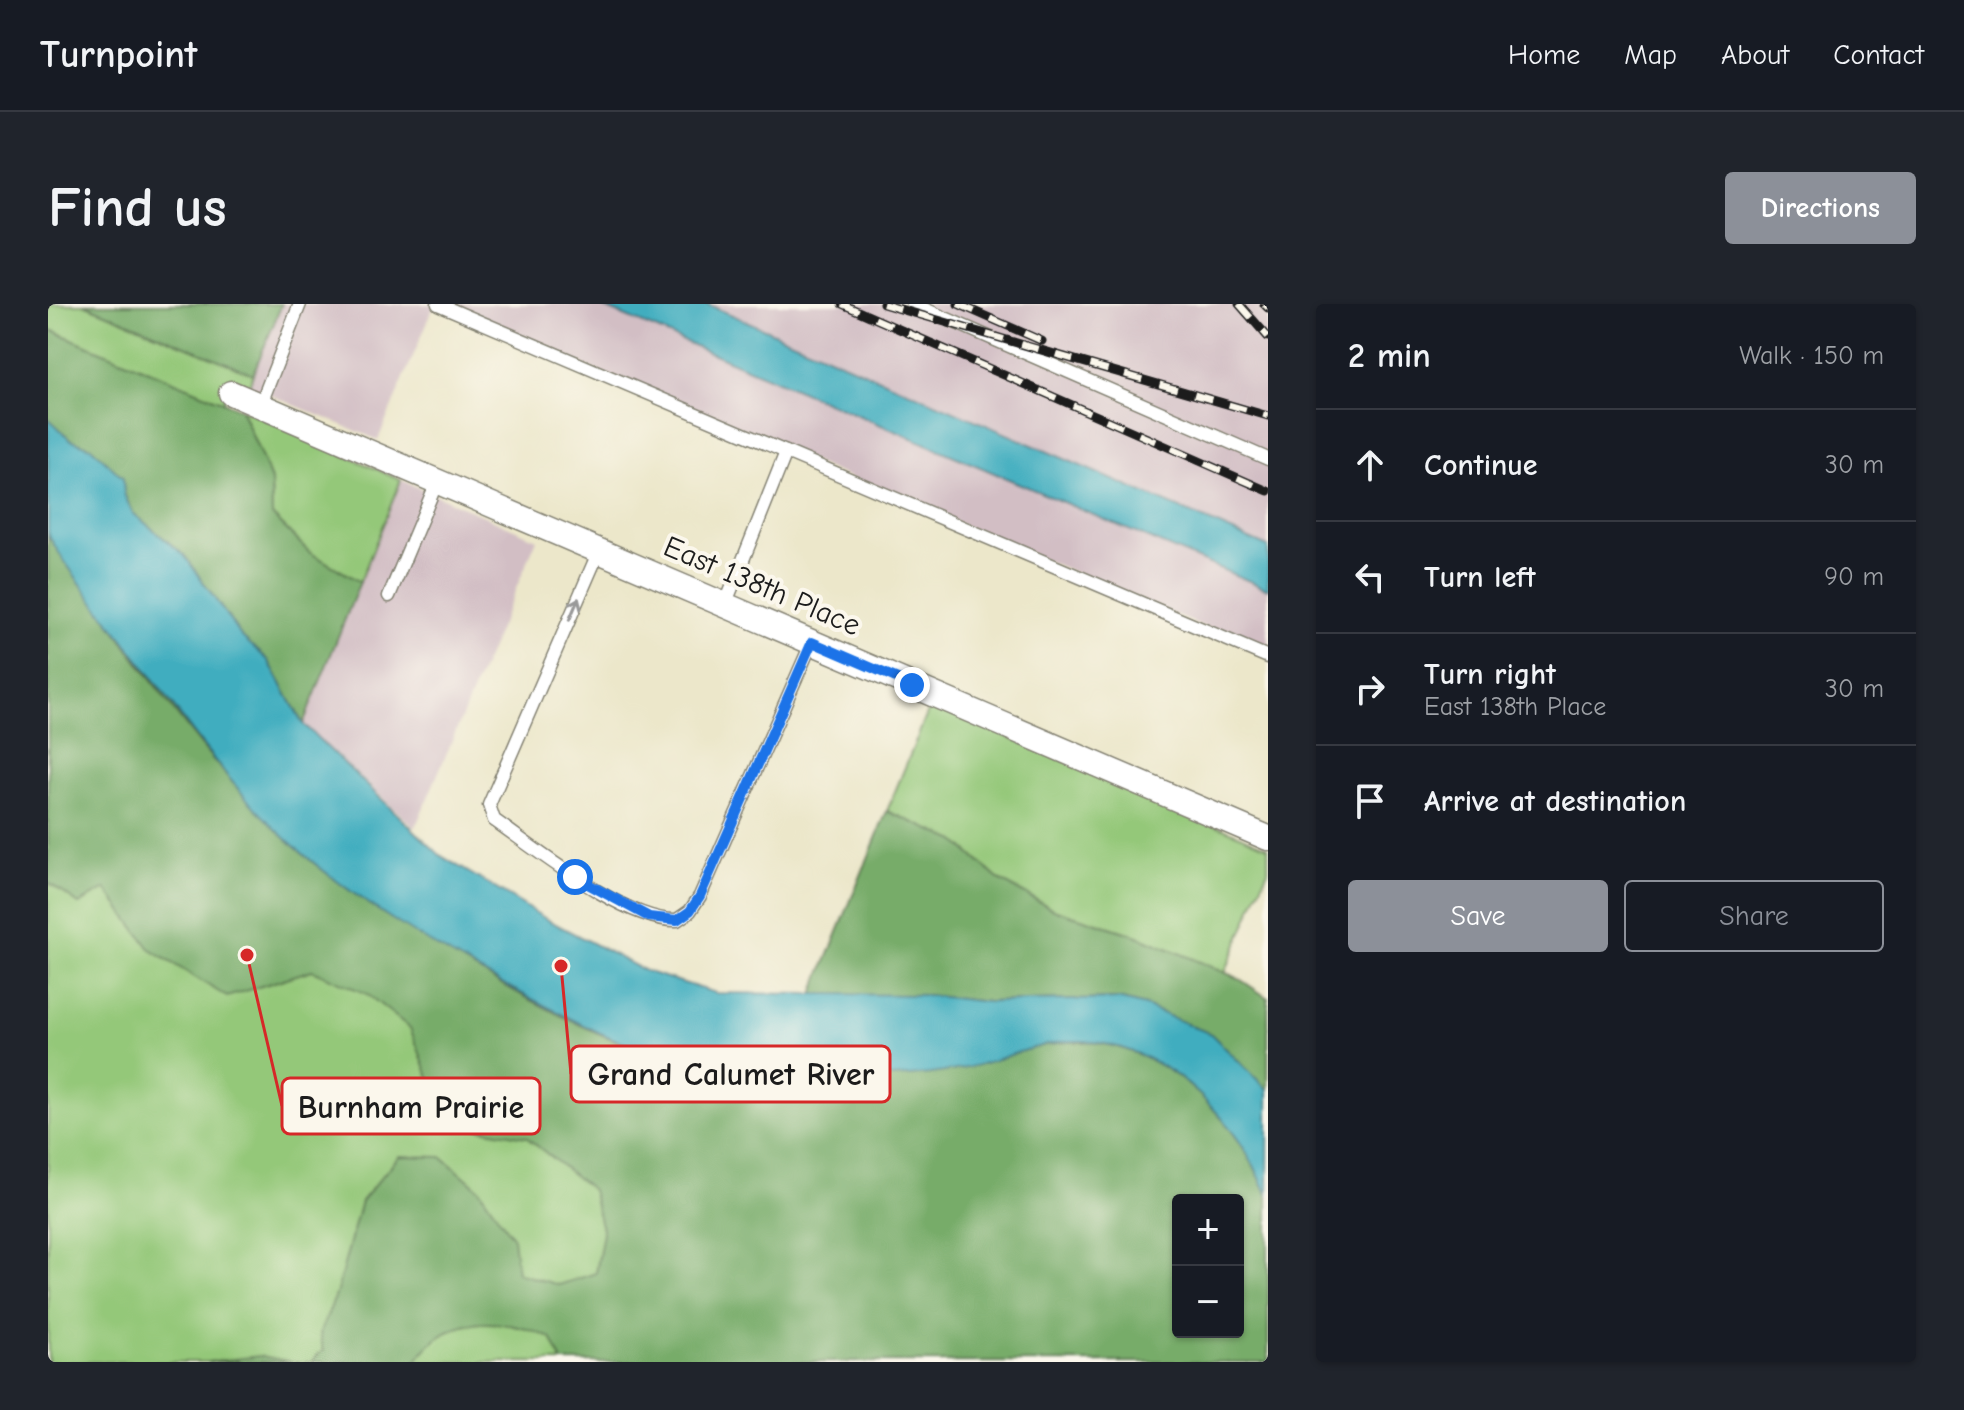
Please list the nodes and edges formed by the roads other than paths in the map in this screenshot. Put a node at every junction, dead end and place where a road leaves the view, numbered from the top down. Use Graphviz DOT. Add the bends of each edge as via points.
graph roads {
  1 [pos="300,304"];
  2 [pos="438,304"];
  3 [pos="913,304"];
  4 [pos="231,393"];
  5 [pos="260,406"];
  6 [pos="786,452"];
  7 [pos="1268,459"];
  8 [pos="437,482"];
  9 [pos="599,551"];
  10 [pos="389,596"];
  11 [pos="725,605"];
  12 [pos="812,642"];
  13 [pos="1268,657"];
  14 [pos="1268,838"];
  1 -- 5 [label="lane"];
  2 -- 6 [label="lane"];
  3 -- 7 [label="lane"];
  4 -- 5 [label="street, East 138th Place"];
  5 -- 8 [label="street, East 138th Place"];
  6 -- 11 [label="lane"];
  6 -- 13 [label="lane"];
  8 -- 9 [label="street, East 138th Place"];
  8 -- 10 [label="lane"];
  9 -- 11 [label="street, East 138th Place"];
  12 -- 9 [label="lane, one-way" via="700,896 677,920 649,917 575,877 494,820 489,805"];
  11 -- 12 [label="street, East 138th Place"];
  12 -- 14 [label="street, East 138th Place"];
}
